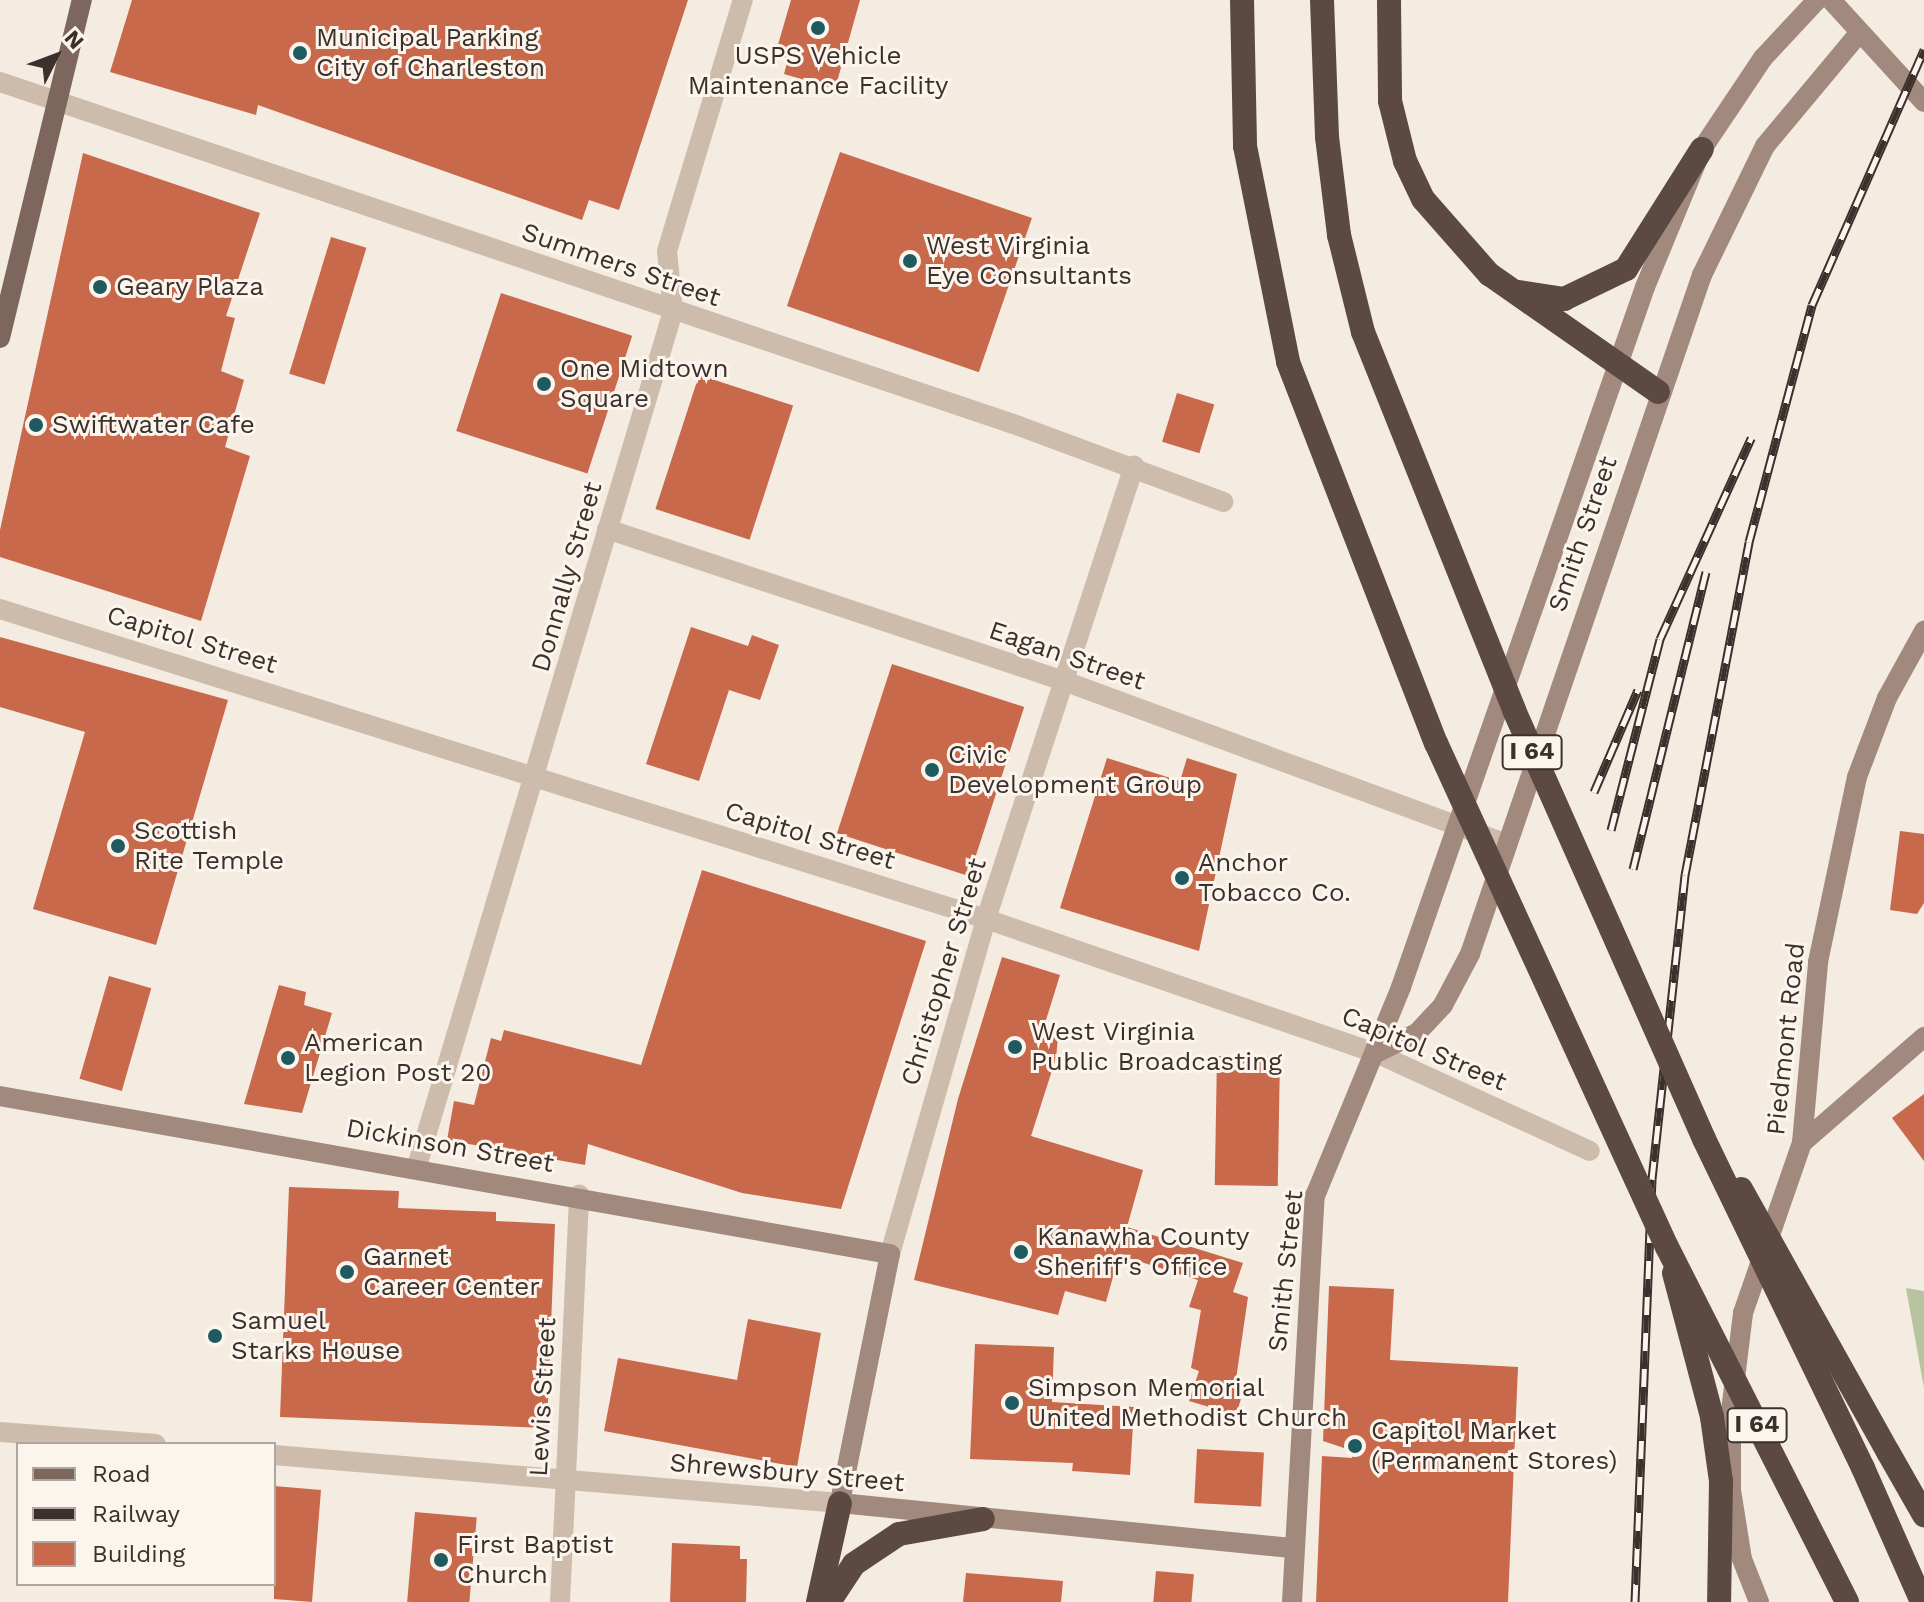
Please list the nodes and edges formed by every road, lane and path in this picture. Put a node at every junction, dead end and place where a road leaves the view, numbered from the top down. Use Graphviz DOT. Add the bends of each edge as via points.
graph roads {
  1 [pos="82,0"];
  2 [pos="743,0"];
  3 [pos="1242,0"];
  4 [pos="1322,0"];
  5 [pos="1389,0"];
  6 [pos="1817,0"];
  7 [pos="1831,0"];
  8 [pos="1860,32"];
  9 [pos="0,82"];
  10 [pos="56,102"];
  11 [pos="1924,102"];
  12 [pos="1702,149"];
  13 [pos="1507,288"];
  14 [pos="673,311"];
  15 [pos="0,338"];
  16 [pos="1618,370"];
  17 [pos="1658,392"];
  18 [pos="1134,466"];
  19 [pos="1223,502"];
  20 [pos="607,529"];
  21 [pos="0,609"];
  22 [pos="1924,631"];
  23 [pos="1064,681"];
  24 [pos="537,774"];
  25 [pos="1459,824"];
  26 [pos="1506,844"];
  27 [pos="986,919"];
  28 [pos="1924,1037"];
  29 [pos="1376,1053"];
  30 [pos="0,1096"];
  31 [pos="1704,1139"];
  32 [pos="1802,1143"];
  33 [pos="1590,1151"];
  34 [pos="417,1166"];
  35 [pos="579,1194"];
  36 [pos="1667,1247"];
  37 [pos="890,1254"];
  38 [pos="0,1432"];
  39 [pos="130,1442"];
  40 [pos="276,1455"];
  41 [pos="565,1480"];
  42 [pos="840,1503"];
  43 [pos="1924,1515"];
  44 [pos="983,1519"];
  45 [pos="1294,1548"];
  46 [pos="560,1602"];
  47 [pos="818,1602"];
  48 [pos="829,1602"];
  49 [pos="1292,1602"];
  50 [pos="1719,1602"];
  51 [pos="1759,1602"];
  52 [pos="1847,1602"];
  53 [pos="1922,1602"];
  1 -- 10 [label="main road"];
  2 -- 14 [label="street, Donnally Street" via="667,251"];
  3 -- 36 [label="highway, I 64, bridge" via="1245,146 1288,362 1436,743"];
  4 -- 31 [label="highway, I 64, bridge" via="1339,235 1363,332 1514,710"];
  5 -- 13 [label="highway" via="1390,101 1405,161 1448,234"];
  6 -- 12 [label="street, Smith Street" via="1763,58"];
  7 -- 8 [label="street"];
  8 -- 11 [label="street"];
  8 -- 17 [label="street, Smith Street" via="1765,146 1702,275"];
  9 -- 10 [label="street, Summers Street"];
  10 -- 14 [label="street, Summers Street"];
  10 -- 15 [label="main road"];
  12 -- 13 [label="highway" via="1626,269 1564,299"];
  12 -- 16 [label="street, Smith Street"];
  13 -- 16 [label="highway"];
  14 -- 18 [label="street, Summers Street"];
  14 -- 20 [label="street, Donnally Street"];
  16 -- 17 [label="highway"];
  16 -- 25 [label="street, Smith Street"];
  17 -- 26 [label="street, Smith Street"];
  18 -- 19 [label="street, Summers Street"];
  18 -- 23 [label="street, Christopher Street"];
  20 -- 23 [label="street, Eagan Street"];
  20 -- 24 [label="street, Donnally Street"];
  21 -- 24 [label="street, Capitol Street"];
  22 -- 32 [label="street, Piedmont Road" via="1887,698 1838,851 1818,962"];
  23 -- 25 [label="street, Eagan Street"];
  23 -- 27 [label="street, Christopher Street"];
  24 -- 27 [label="street, Capitol Street"];
  24 -- 34 [label="street, Donnally Street"];
  25 -- 26 [label="street, Eagan Street"];
  25 -- 29 [label="street, Smith Street"];
  26 -- 29 [label="street, Smith Street" via="1470,954 1443,1005 1417,1033"];
  27 -- 29 [label="street, Capitol Street"];
  27 -- 37 [label="street, Christopher Street"];
  28 -- 32 [label="street"];
  29 -- 33 [label="street, Capitol Street"];
  29 -- 45 [label="street, Smith Street" via="1315,1196"];
  30 -- 34 [label="street, Dickinson Street"];
  31 -- 43 [label="highway, bridge" via="1763,1220"];
  31 -- 53 [label="highway, I 64, bridge"];
  32 -- 51 [label="street, Piedmont Road" via="1743,1313 1731,1411 1731,1490 1742,1559"];
  34 -- 35 [label="street, Dickinson Street"];
  35 -- 37 [label="street, Dickinson Street"];
  35 -- 41 [label="street, Lewis Street"];
  36 -- 50 [label="highway, bridge" via="1712,1417 1721,1481"];
  36 -- 52 [label="highway, I 64, bridge"];
  37 -- 42 [label="street, Christopher Street"];
  38 -- 39 [label="street"];
  40 -- 41 [label="street, Shrewsbury Street"];
  41 -- 42 [label="street, Shrewsbury Street"];
  41 -- 46 [label="street, Lewis Street"];
  42 -- 44 [label="street, Shrewsbury Street"];
  42 -- 47 [label="highway"];
  44 -- 45 [label="street, Shrewsbury Street"];
  44 -- 48 [label="highway" via="899,1534 854,1564"];
  45 -- 49 [label="street, Smith Street"];
}
